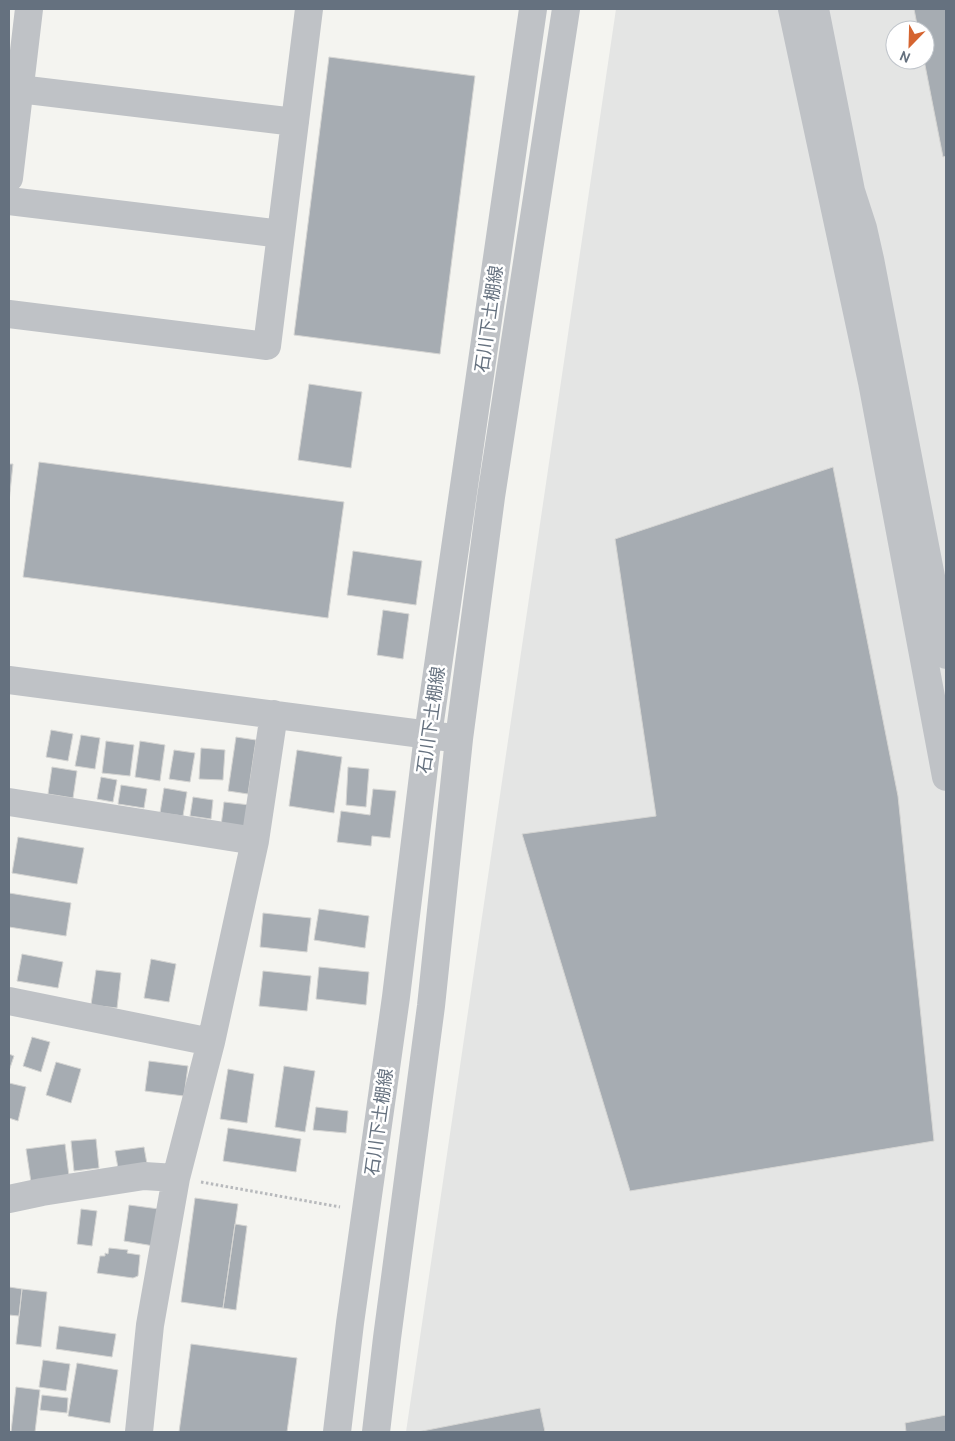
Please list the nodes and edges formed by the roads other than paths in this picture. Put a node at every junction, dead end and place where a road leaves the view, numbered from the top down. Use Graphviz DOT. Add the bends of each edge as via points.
graph roads {
  1 [pos="29,9"];
  2 [pos="306,9"];
  3 [pos="533,9"];
  4 [pos="566,9"];
  5 [pos="792,9"];
  6 [pos="815,9"];
  7 [pos="19,89"];
  8 [pos="295,122"];
  9 [pos="9,178"];
  10 [pos="9,201"];
  11 [pos="281,234"];
  12 [pos="9,314"];
  13 [pos="946,655"];
  14 [pos="9,680"];
  15 [pos="274,714"];
  16 [pos="428,735"];
  17 [pos="459,739"];
  18 [pos="946,777"];
  19 [pos="9,802"];
  20 [pos="255,841"];
  21 [pos="9,1001"];
  22 [pos="211,1042"];
  23 [pos="176,1178"];
  24 [pos="9,1199"];
  25 [pos="139,1432"];
  26 [pos="336,1432"];
  27 [pos="376,1432"];
  1 -- 7 [label="street"];
  2 -- 8 [label="street"];
  3 -- 16 [label="street, 石川下土棚線"];
  4 -- 17 [label="street, 石川下土棚線" via="490,497"];
  5 -- 18 [label="street" via="872,382"];
  6 -- 13 [label="street" via="851,191 870,259"];
  7 -- 8 [label="street"];
  7 -- 9 [label="street"];
  8 -- 11 [label="street"];
  10 -- 11 [label="street"];
  11 -- 12 [label="street" via="267,346"];
  14 -- 15 [label="street"];
  15 -- 16 [label="street"];
  15 -- 20 [label="street"];
  16 -- 17 [label="street"];
  16 -- 26 [label="street, 石川下土棚線" via="396,997"];
  17 -- 27 [label="street, 石川下土棚線" via="432,1006"];
  19 -- 20 [label="street"];
  20 -- 22 [label="street"];
  21 -- 22 [label="street"];
  22 -- 23 [label="street"];
  23 -- 24 [label="street" via="144,1176"];
  23 -- 25 [label="street" via="150,1325"];
}
